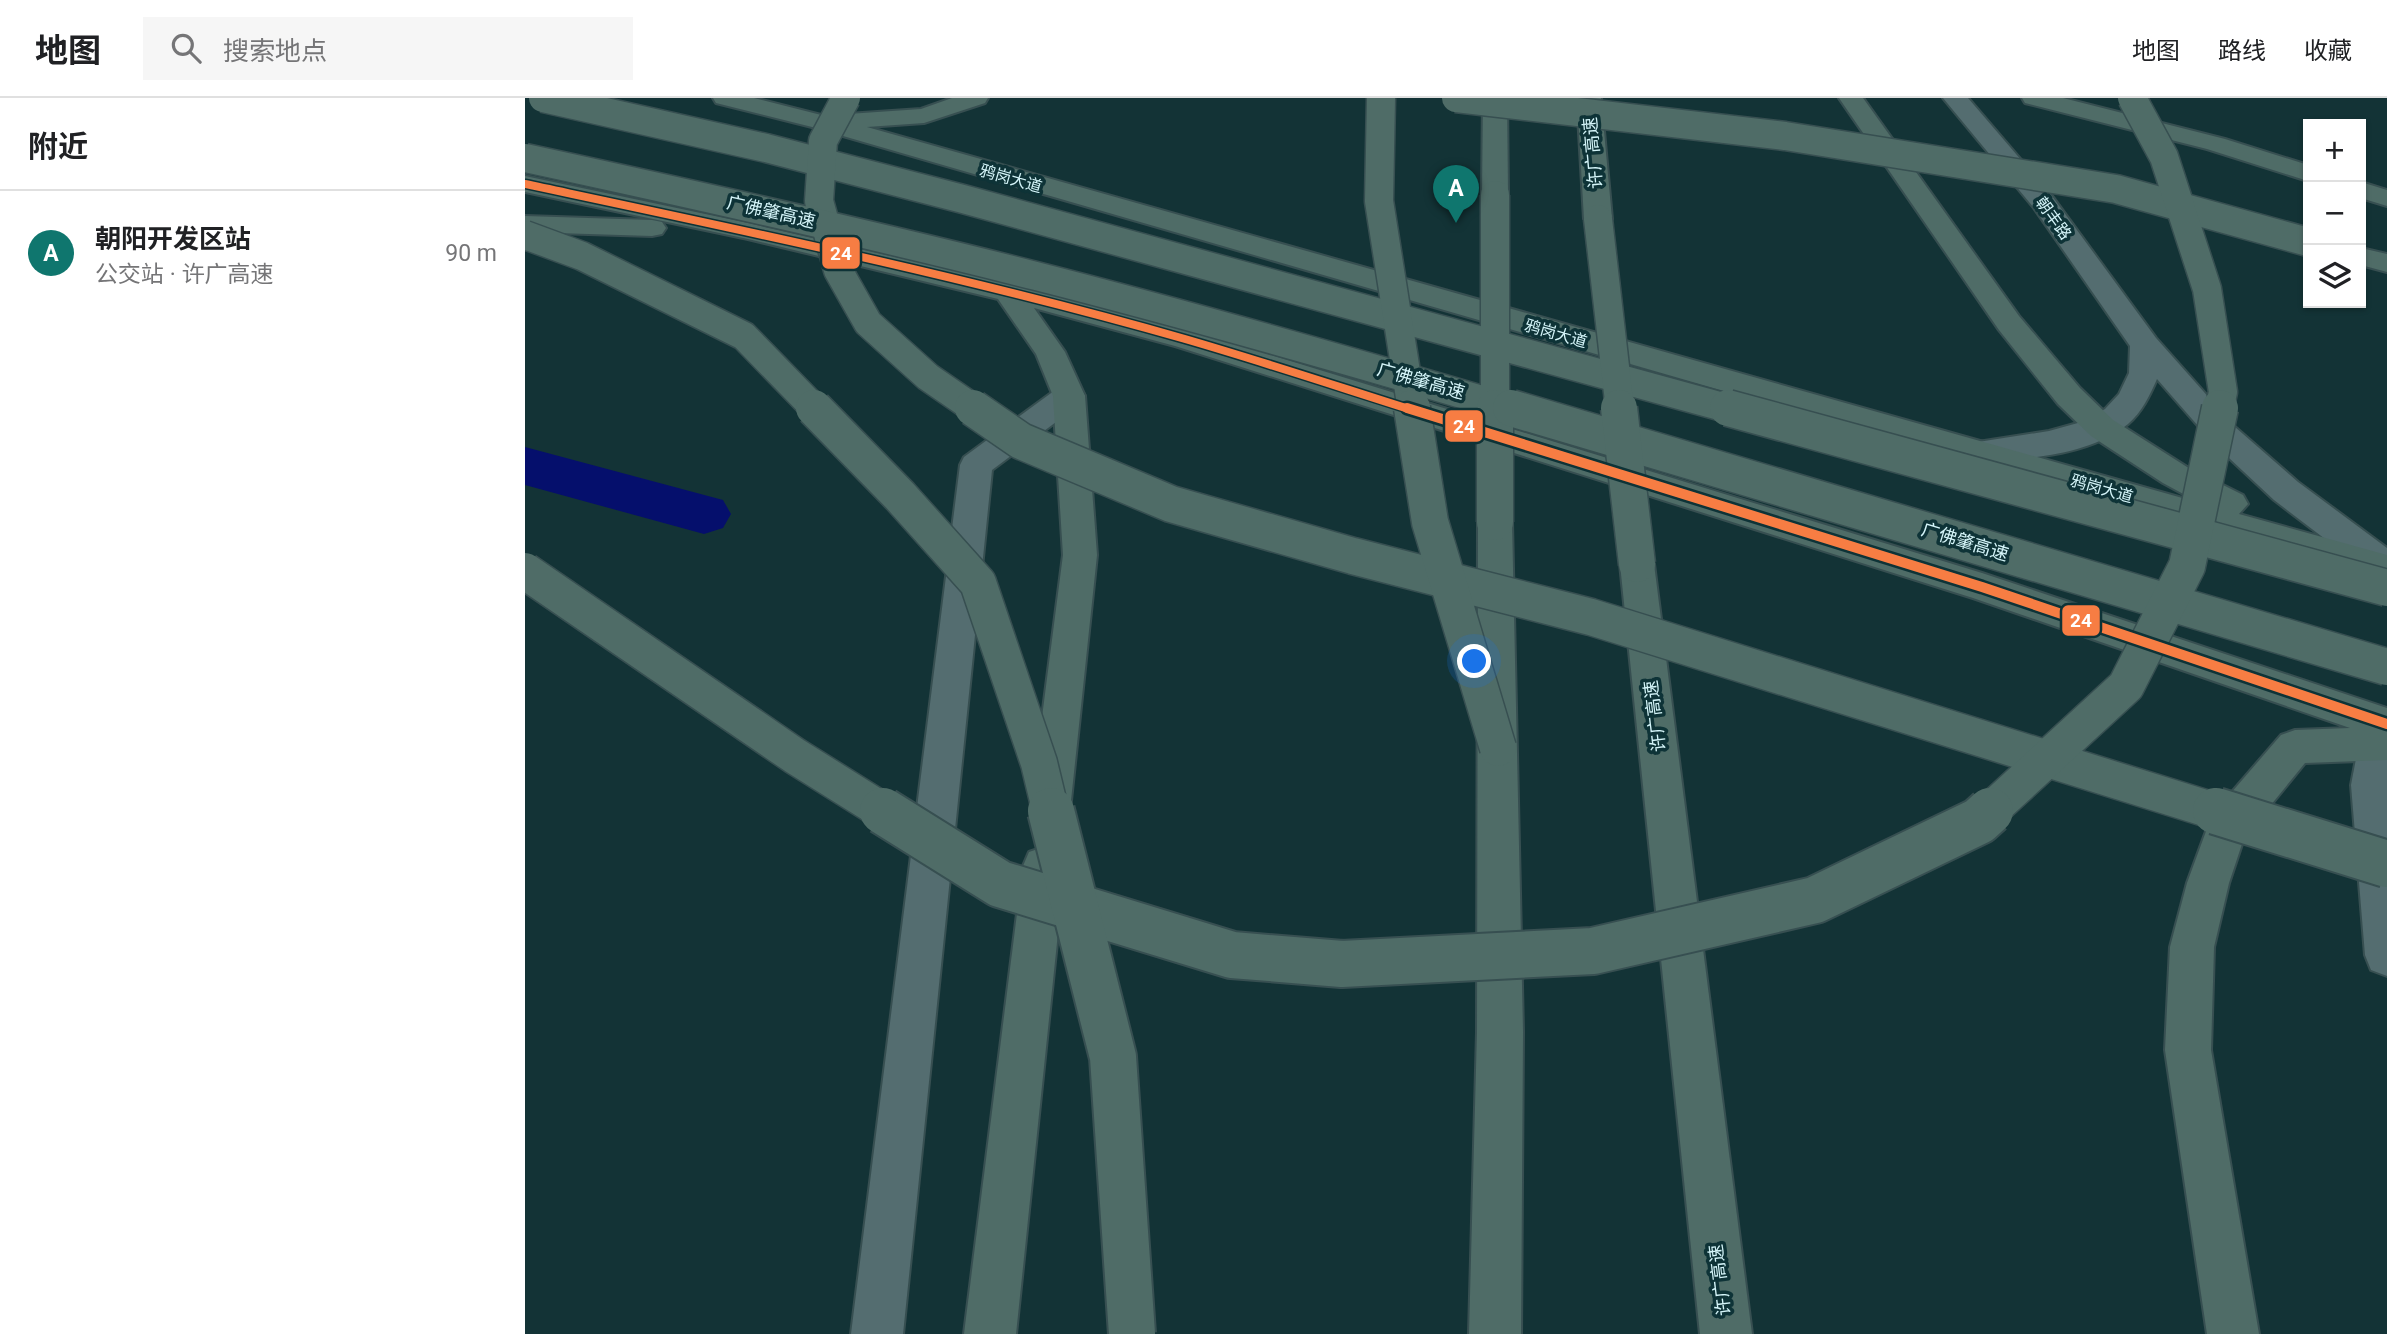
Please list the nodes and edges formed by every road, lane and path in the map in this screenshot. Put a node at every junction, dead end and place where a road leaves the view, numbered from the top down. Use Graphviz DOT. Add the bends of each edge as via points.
graph roads {
  1 [pos="543,98"];
  2 [pos="726,98"];
  3 [pos="846,98"];
  4 [pos="976,98"];
  5 [pos="1381,98"];
  6 [pos="1456,98"];
  7 [pos="1495,98"];
  8 [pos="1589,98"];
  9 [pos="1851,98"];
  10 [pos="1955,98"];
  11 [pos="2034,98"];
  12 [pos="2132,98"];
  13 [pos="821,122"];
  14 [pos="525,158"];
  15 [pos="2303,171"];
  16 [pos="525,184"];
  17 [pos="2366,192"];
  18 [pos="2387,198"];
  19 [pos="525,224"];
  20 [pos="748,231"];
  21 [pos="525,235"];
  22 [pos="2303,241"];
  23 [pos="2366,257"];
  24 [pos="2387,263"];
  25 [pos="1008,292"];
  26 [pos="2145,345"];
  27 [pos="1069,396"];
  28 [pos="2102,428"];
  29 [pos="1976,452"];
  30 [pos="2317,549"];
  31 [pos="2387,568"];
  32 [pos="525,571"];
  33 [pos="2387,588"];
  34 [pos="2387,667"];
  35 [pos="2384,736"];
  36 [pos="1498,748"];
  37 [pos="2387,864"];
  38 [pos="2387,955"];
  39 [pos="877,1334"];
  40 [pos="990,1334"];
  41 [pos="1132,1334"];
  42 [pos="1495,1334"];
  43 [pos="1726,1334"];
  44 [pos="2233,1334"];
  1 -- 33 [label="highway, bridge" via="766,148 963,199"];
  2 -- 13 [label="highway, 鸦岗大道"];
  3 -- 37 [label="highway, bridge" via="824,141 819,201 838,270 869,323 928,377 1021,441 1171,504 1591,617"];
  4 -- 13 [label="highway" via="924,116"];
  5 -- 36 [label="highway, bridge" via="1379,201 1430,522"];
  6 -- 22 [label="highway, bridge" via="1785,136 2116,189"];
  7 -- 36 [label="highway, bridge"];
  8 -- 43 [label="highway, 许广高速, bridge" via="1598,219"];
  9 -- 28 [label="highway" via="2009,323"];
  10 -- 26 [label="street, 朝丰路" via="2043,202"];
  11 -- 15 [label="highway" via="2216,144"];
  12 -- 32 [label="highway, bridge" via="2164,157 2207,289 2223,392 2187,566 2126,686 1979,821 1815,900 1593,951 1342,964 1232,955 1000,884 795,756"];
  13 -- 29 [label="highway, 鸦岗大道"];
  14 -- 34 [label="highway, 广佛肇高速, bridge" via="1023,272 1355,362"];
  16 -- 20 [label="highway"];
  17 -- 18 [label="highway"];
  19 -- 20 [label="highway"];
  20 -- 25 [label="highway"];
  21 -- 41 [label="highway, bridge" via="582,256 744,336 978,583 1039,763 1113,1057"];
  23 -- 24 [label="highway"];
  25 -- 27 [label="highway" via="1050,352"];
  25 -- 35 [label="highway" via="1185,339 1970,583"];
  26 -- 28 [label="street" via="2144,376 2132,401"];
  26 -- 31 [label="street, 朝丰路" via="2224,435 2285,491"];
  27 -- 39 [label="street" via="976,465"];
  27 -- 40 [label="highway" via="1080,555"];
  28 -- 29 [label="street" via="2053,441"];
  28 -- 30 [label="highway" via="2175,475"];
  29 -- 30 [label="highway, 鸦岗大道"];
  30 -- 31 [label="highway, 鸦岗大道"];
  35 -- 38 [label="street" via="2371,785"];
  35 -- 44 [label="highway" via="2295,747 2227,828 2208,883 2192,947 2188,1050"];
  36 -- 42 [label="highway"];
}
